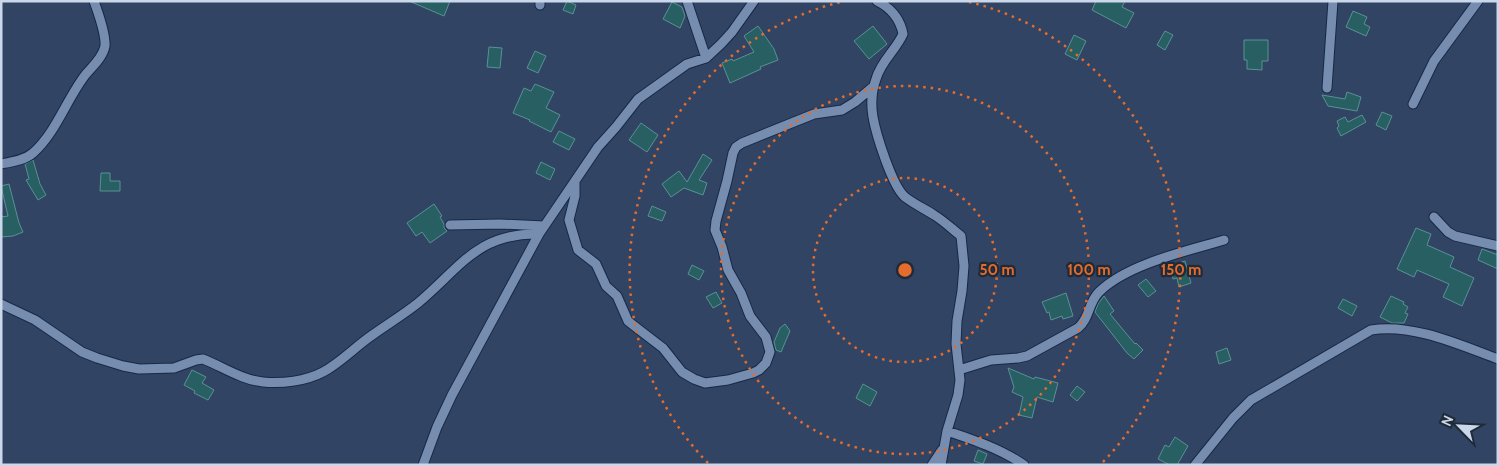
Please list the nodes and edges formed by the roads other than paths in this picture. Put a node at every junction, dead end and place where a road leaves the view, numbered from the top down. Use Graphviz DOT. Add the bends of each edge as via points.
graph roads {
  1 [pos="94,1"];
  2 [pos="687,1"];
  3 [pos="754,1"];
  4 [pos="876,1"];
  5 [pos="1333,1"];
  6 [pos="1478,1"];
  7 [pos="706,58"];
  8 [pos="874,86"];
  9 [pos="1327,88"];
  10 [pos="1413,104"];
  11 [pos="1,164"];
  12 [pos="575,181"];
  13 [pos="1434,217"];
  14 [pos="450,225"];
  15 [pos="541,230"];
  16 [pos="1224,240"];
  17 [pos="1498,246"];
  18 [pos="1,304"];
  19 [pos="1498,359"];
  20 [pos="959,370"];
  21 [pos="947,431"];
  22 [pos="944,448"];
  23 [pos="423,465"];
  24 [pos="932,465"];
  25 [pos="941,465"];
  26 [pos="1024,465"];
  27 [pos="1195,465"];
  1 -- 11 [label="street" via="105,43 101,55 41,146 20,160"];
  2 -- 7 [label="street"];
  3 -- 7 [label="street" via="732,32"];
  4 -- 8 [label="street" via="900,21 903,34 881,66"];
  5 -- 9 [label="street"];
  6 -- 10 [label="street" via="1434,61"];
  7 -- 12 [label="street" via="687,64 638,99"];
  8 -- 12 [label="street" via="842,110 814,114 742,143 733,154 715,230 728,270 750,316 768,344 769,358 753,373 728,380 700,382 682,372 663,348 628,321 616,296 606,286 598,266 578,250 569,220"];
  8 -- 20 [label="street" via="873,118 899,191 961,236 964,266 957,321"];
  12 -- 15 [label="street"];
  13 -- 17 [label="street" via="1455,236"];
  14 -- 15 [label="street" via="500,224"];
  15 -- 18 [label="street" via="482,247 461,262 417,304 333,366 311,377 287,381 249,380 204,359 174,368 123,366 82,352 34,320"];
  15 -- 23 [label="street" via="449,401"];
  16 -- 20 [label="street" via="1158,260 1112,281 1092,301 1084,323 1027,356 991,360"];
  19 -- 27 [label="street" via="1415,332 1384,328 1371,330 1251,400"];
  20 -- 21 [label="street" via="958,395"];
  21 -- 22 [label="street"];
  21 -- 26 [label="street" via="987,445"];
  22 -- 24 [label="street"];
  22 -- 25 [label="street"];
}
